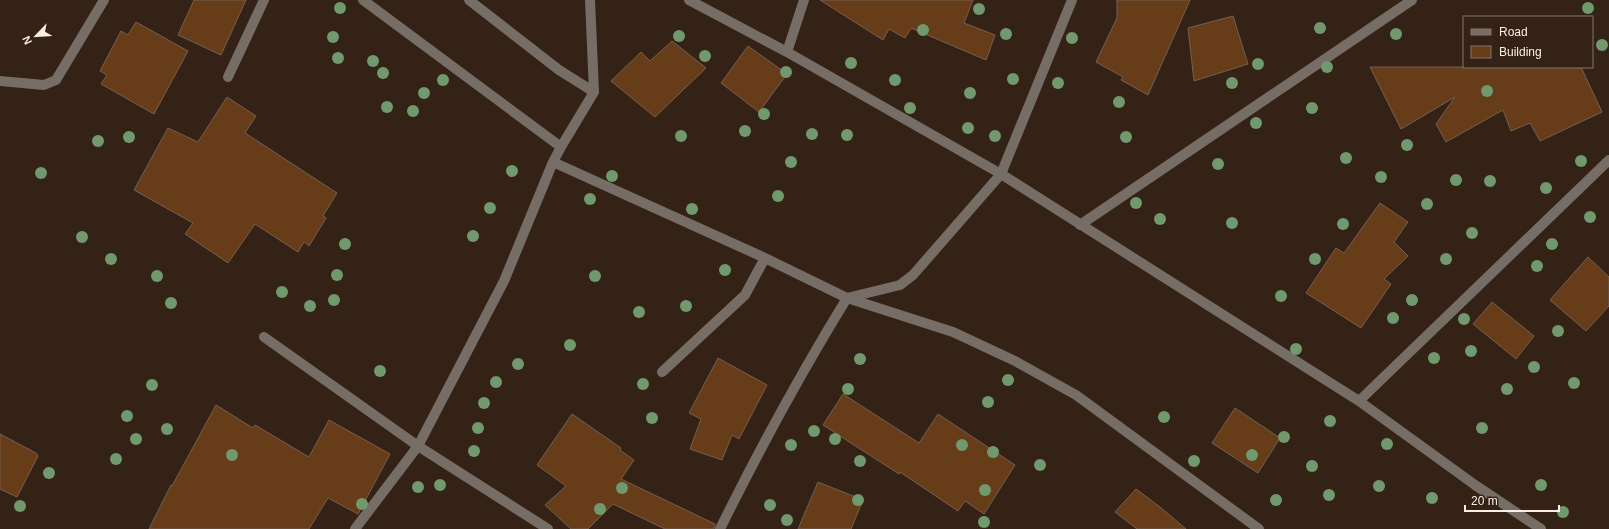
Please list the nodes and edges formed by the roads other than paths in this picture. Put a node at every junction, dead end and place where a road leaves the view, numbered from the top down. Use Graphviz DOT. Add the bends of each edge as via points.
graph roads {
  1 [pos="104,0"];
  2 [pos="264,0"];
  3 [pos="363,0"];
  4 [pos="469,0"];
  5 [pos="590,0"];
  6 [pos="689,0"];
  7 [pos="804,0"];
  8 [pos="1072,0"];
  9 [pos="1412,0"];
  10 [pos="787,52"];
  11 [pos="228,77"];
  12 [pos="0,81"];
  13 [pos="594,92"];
  14 [pos="561,147"];
  15 [pos="1609,160"];
  16 [pos="553,162"];
  17 [pos="1000,174"];
  18 [pos="1080,225"];
  19 [pos="766,258"];
  20 [pos="847,298"];
  21 [pos="264,337"];
  22 [pos="662,372"];
  23 [pos="1359,401"];
  24 [pos="418,446"];
  25 [pos="355,529"];
  26 [pos="548,529"];
  27 [pos="720,529"];
  28 [pos="1260,529"];
  29 [pos="1541,529"];
  1 -- 12 [label="street" via="56,80 44,85"];
  2 -- 11 [label="street"];
  3 -- 14 [label="street"];
  4 -- 13 [label="street" via="559,70"];
  5 -- 13 [label="street"];
  6 -- 10 [label="street"];
  7 -- 10 [label="street"];
  8 -- 17 [label="street"];
  9 -- 18 [label="street"];
  10 -- 17 [label="street"];
  13 -- 14 [label="street"];
  14 -- 16 [label="street"];
  15 -- 23 [label="street"];
  16 -- 19 [label="street"];
  16 -- 24 [label="street" via="504,282"];
  17 -- 18 [label="street"];
  17 -- 20 [label="street" via="914,275 900,285"];
  18 -- 23 [label="street"];
  19 -- 20 [label="street"];
  19 -- 22 [label="street" via="745,295"];
  20 -- 27 [label="street" via="809,360"];
  20 -- 28 [label="street" via="953,332 1015,361 1076,395"];
  21 -- 24 [label="street"];
  23 -- 29 [label="street"];
  24 -- 25 [label="street"];
  24 -- 26 [label="street"];
}
